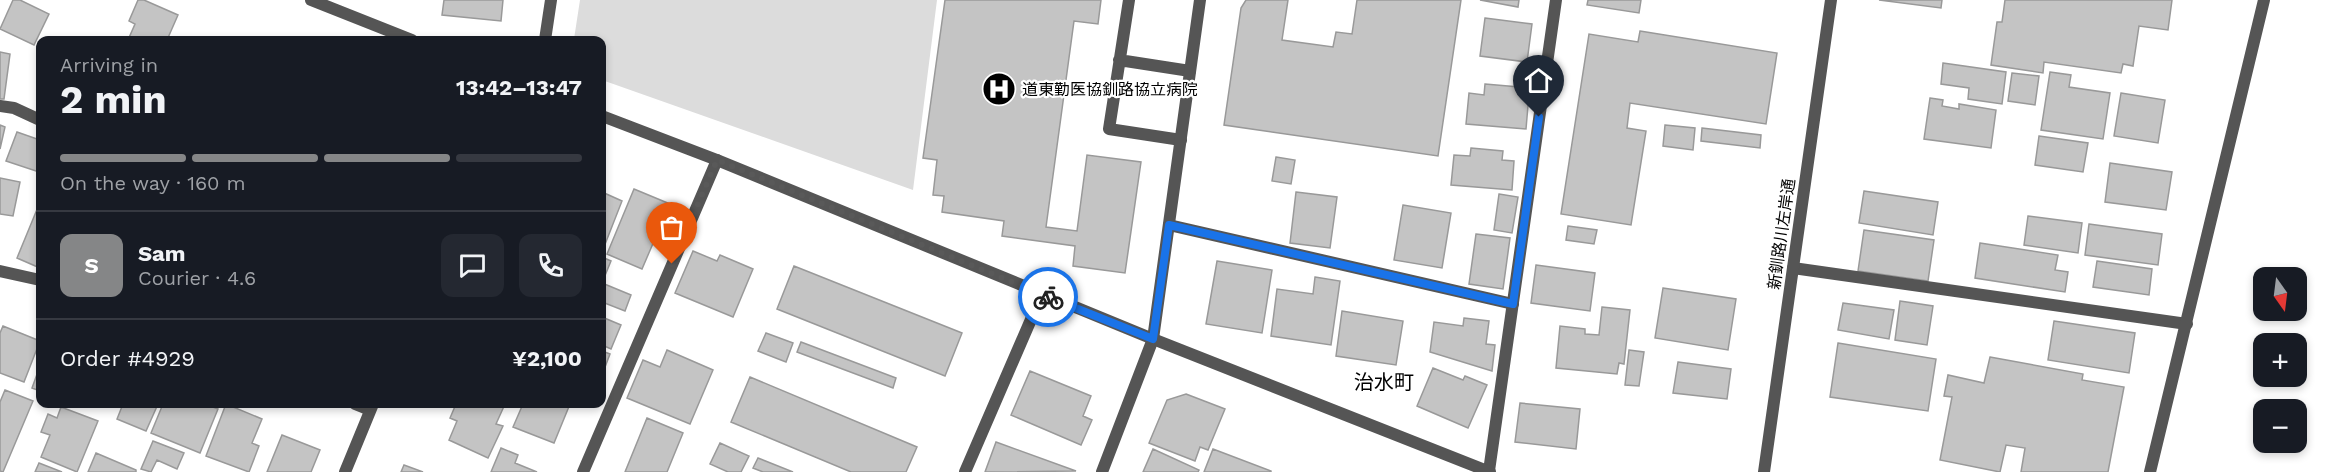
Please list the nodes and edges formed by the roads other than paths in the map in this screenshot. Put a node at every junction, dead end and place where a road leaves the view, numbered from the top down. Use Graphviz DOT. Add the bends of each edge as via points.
graph roads {
  1 [pos="312,0"];
  2 [pos="551,0"];
  3 [pos="1129,0"];
  4 [pos="1200,0"];
  5 [pos="1556,0"];
  6 [pos="1831,0"];
  7 [pos="2264,0"];
  8 [pos="402,36"];
  9 [pos="546,36"];
  10 [pos="1119,60"];
  11 [pos="1190,71"];
  12 [pos="0,106"];
  13 [pos="36,118"];
  14 [pos="606,118"];
  15 [pos="1181,140"];
  16 [pos="717,160"];
  17 [pos="1169,225"];
  18 [pos="1793,268"];
  19 [pos="0,270"];
  20 [pos="36,279"];
  21 [pos="1042,294"];
  22 [pos="1513,304"];
  23 [pos="2187,324"];
  24 [pos="1153,339"];
  25 [pos="372,408"];
  26 [pos="345,472"];
  27 [pos="583,472"];
  28 [pos="965,472"];
  29 [pos="1101,472"];
  30 [pos="1490,472"];
  31 [pos="1764,472"];
  32 [pos="2150,472"];
  1 -- 8 [label="street"];
  2 -- 9 [label="street"];
  3 -- 10 [label="street"];
  4 -- 11 [label="street"];
  5 -- 22 [label="street"];
  6 -- 18 [label="street, 新釧路川左岸通"];
  7 -- 23 [label="street"];
  10 -- 11 [label="street"];
  10 -- 15 [label="street" via="1109,129"];
  11 -- 15 [label="street"];
  12 -- 13 [label="street"];
  14 -- 16 [label="street"];
  15 -- 17 [label="street"];
  16 -- 21 [label="street"];
  16 -- 27 [label="street"];
  17 -- 22 [label="street"];
  17 -- 24 [label="street"];
  18 -- 23 [label="street"];
  18 -- 31 [label="street, 新釧路川左岸通"];
  19 -- 20 [label="street"];
  21 -- 24 [label="street"];
  21 -- 28 [label="street"];
  22 -- 30 [label="street"];
  23 -- 32 [label="street"];
  24 -- 29 [label="street"];
  24 -- 30 [label="street"];
  25 -- 26 [label="street"];
}
